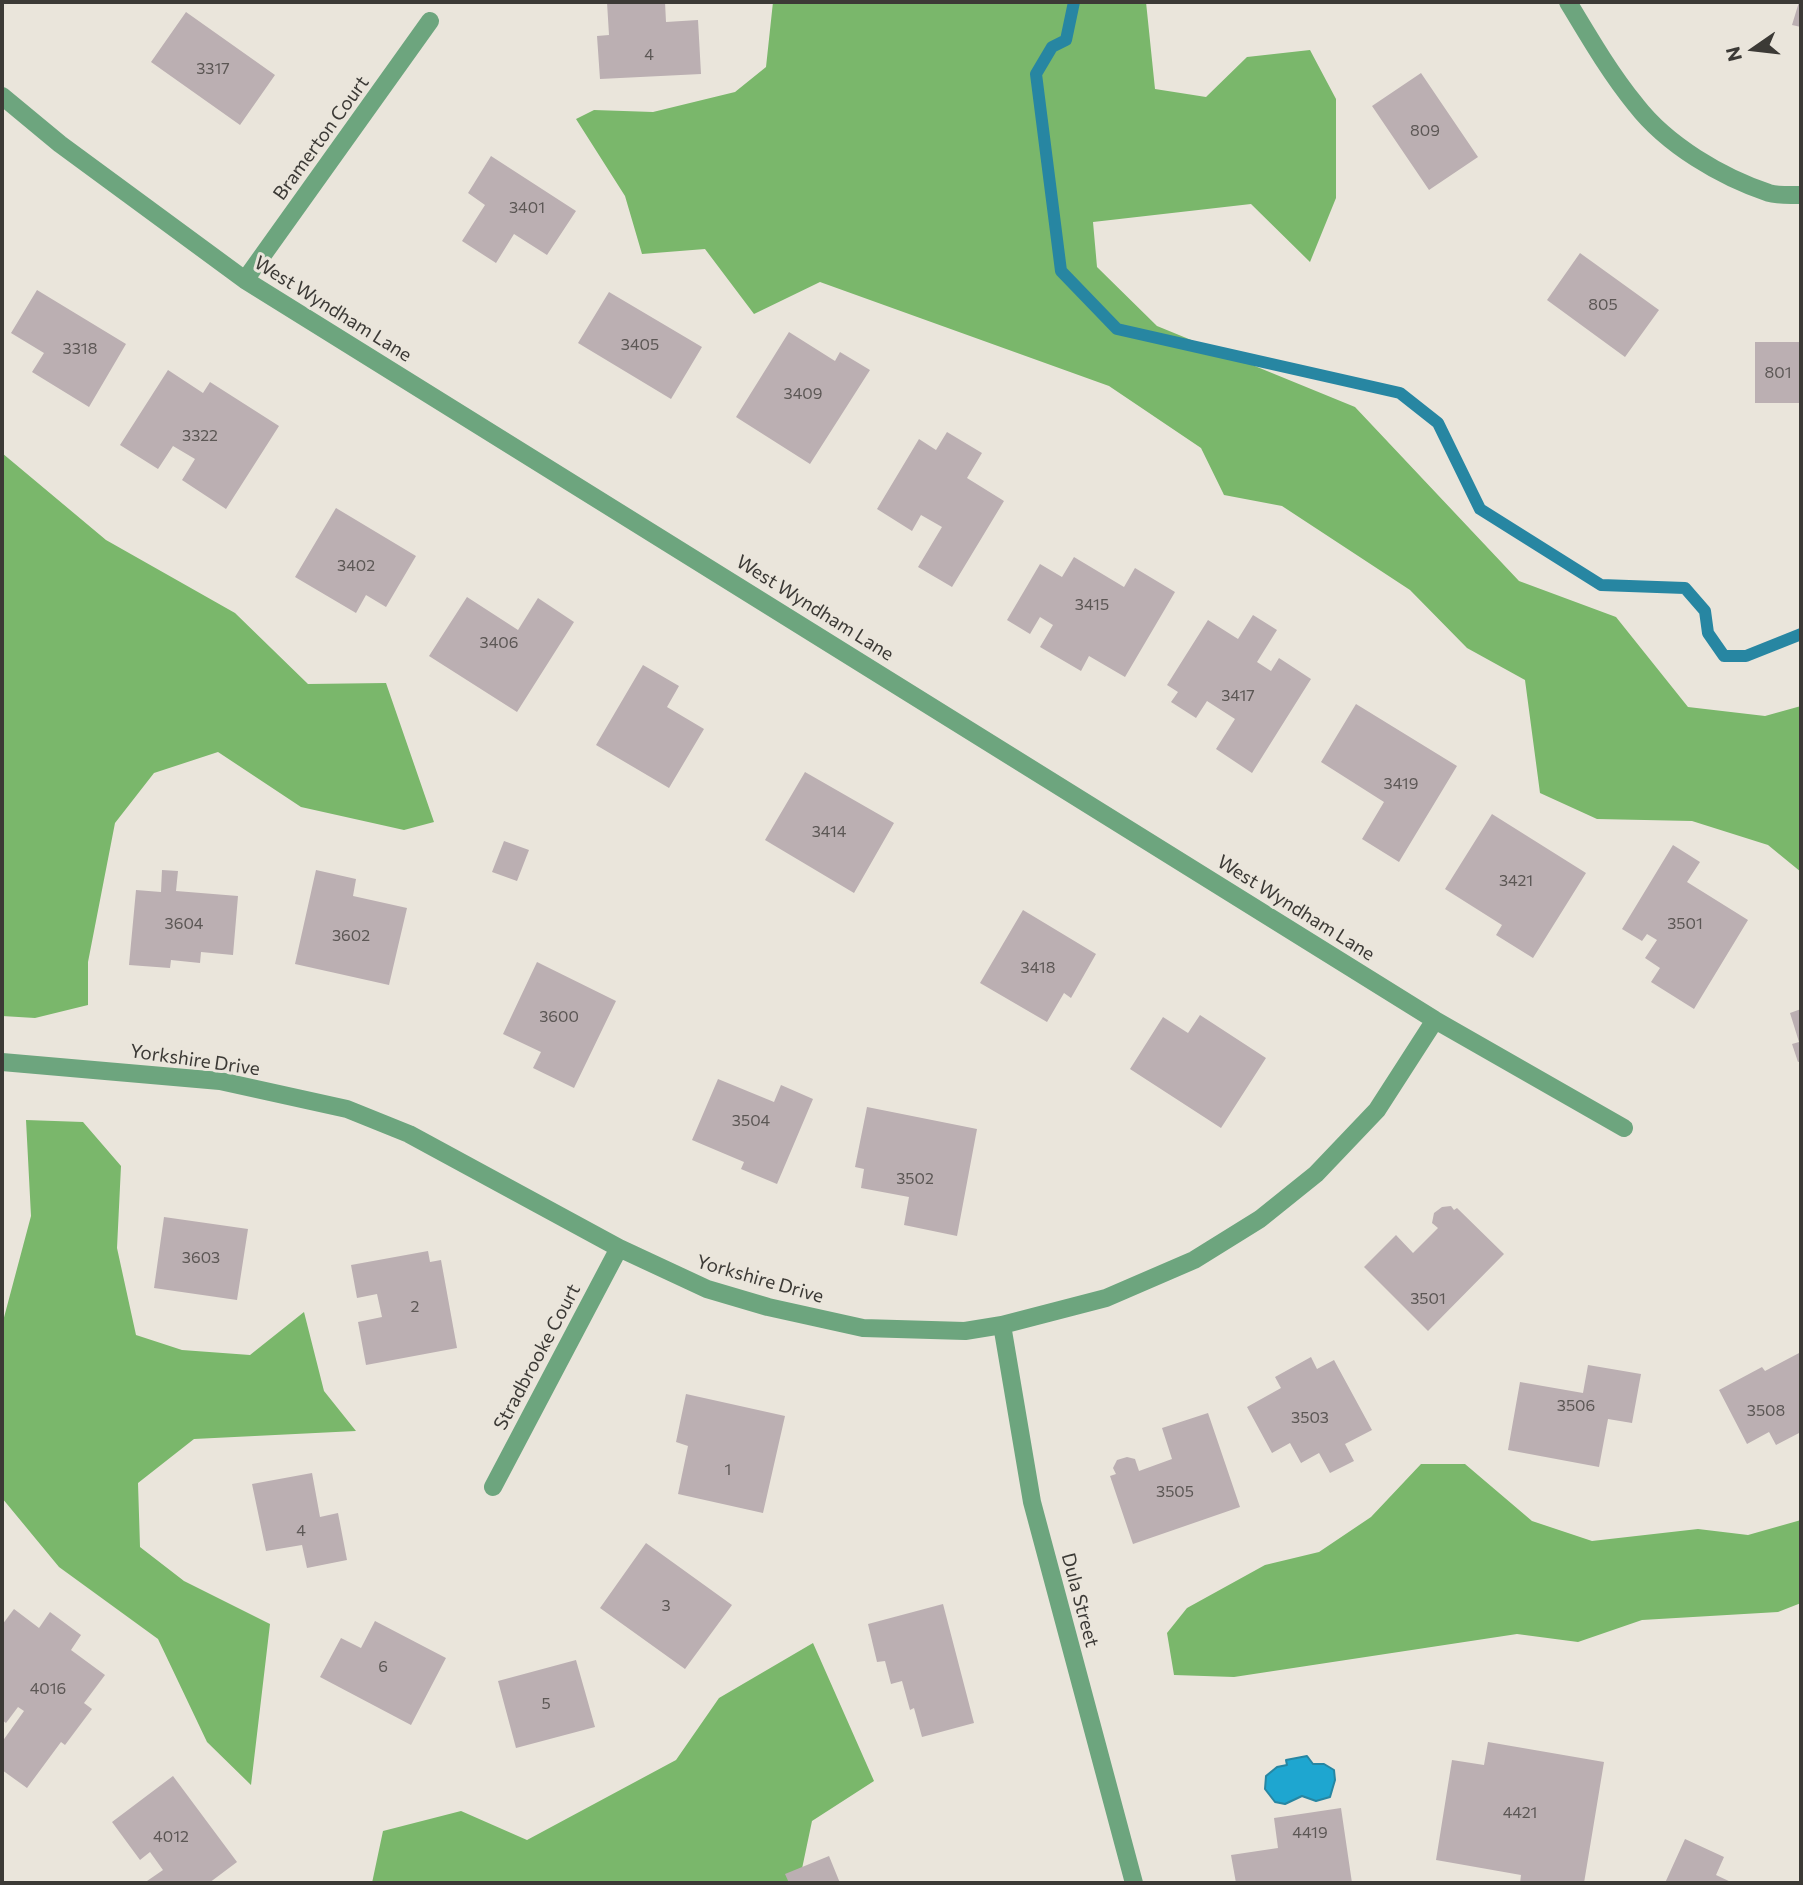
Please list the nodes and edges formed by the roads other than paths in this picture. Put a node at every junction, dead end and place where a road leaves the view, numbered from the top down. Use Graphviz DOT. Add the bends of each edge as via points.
graph roads {
  1 [pos="1568,2"];
  2 [pos="430,21"];
  3 [pos="2,96"];
  4 [pos="1801,195"];
  5 [pos="245,280"];
  6 [pos="1435,1020"];
  7 [pos="2,1062"];
  8 [pos="1624,1128"];
  9 [pos="619,1248"];
  10 [pos="1002,1325"];
  11 [pos="493,1487"];
  12 [pos="1134,1883"];
  1 -- 4 [label="street" via="1636,106 1658,130 1725,174 1772,194"];
  2 -- 5 [label="street, Bramerton Court"];
  3 -- 5 [label="street, West Wyndham Lane"];
  5 -- 6 [label="street, West Wyndham Lane"];
  6 -- 8 [label="street, West Wyndham Lane"];
  6 -- 10 [label="street, Yorkshire Drive" via="1377,1110 1316,1174 1260,1219 1194,1260 1106,1298"];
  7 -- 9 [label="street, Yorkshire Drive" via="220,1081 347,1109 409,1134"];
  9 -- 10 [label="street, Yorkshire Drive" via="707,1289 863,1328 965,1331"];
  9 -- 11 [label="street, Stradbrooke Court"];
  10 -- 12 [label="street, Dula Street" via="1032,1502"];
}
